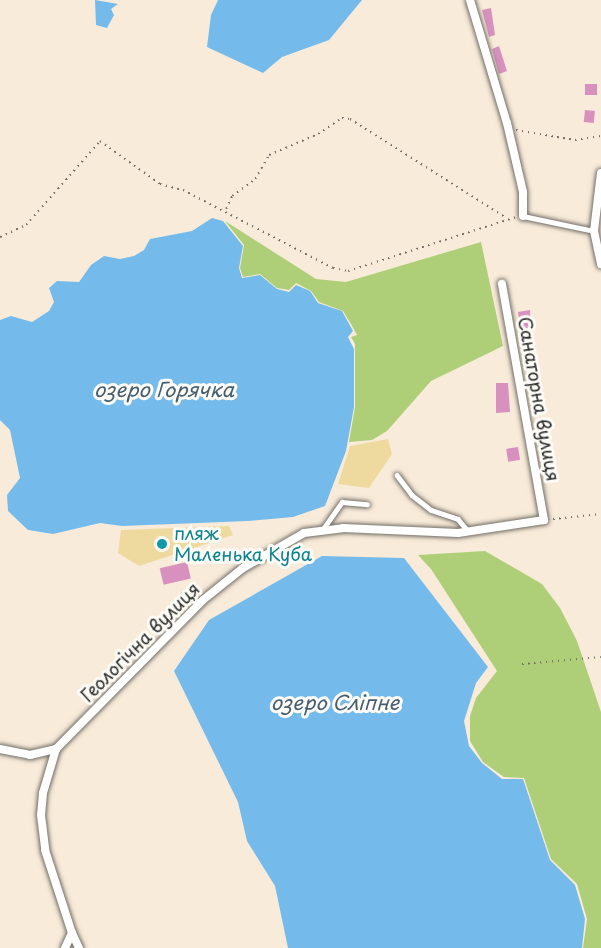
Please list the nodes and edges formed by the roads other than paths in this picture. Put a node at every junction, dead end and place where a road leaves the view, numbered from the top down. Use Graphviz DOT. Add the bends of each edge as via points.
graph roads {
  1 [pos="470,0"];
  2 [pos="601,173"];
  3 [pos="523,216"];
  4 [pos="594,231"];
  5 [pos="601,264"];
  6 [pos="502,284"];
  7 [pos="397,475"];
  8 [pos="367,504"];
  9 [pos="544,520"];
  10 [pos="323,529"];
  11 [pos="469,532"];
  12 [pos="56,748"];
  13 [pos="0,749"];
  14 [pos="72,933"];
  15 [pos="65,948"];
  16 [pos="79,948"];
  1 -- 3 [label="street" via="507,123 523,192"];
  2 -- 4 [label="street"];
  3 -- 4 [label="lane"];
  4 -- 5 [label="street"];
  6 -- 9 [label="street, Санаторна вулиця"];
  7 -- 11 [label="lane" via="431,510 458,519"];
  8 -- 10 [label="lane" via="342,502"];
  9 -- 11 [label="street, Геологічна вулиця"];
  10 -- 11 [label="street, Геологічна вулиця"];
  10 -- 12 [label="street, Геологічна вулиця" via="304,533 273,549 203,600"];
  12 -- 13 [label="street" via="30,755"];
  12 -- 14 [label="street" via="43,793 41,816 45,850"];
  14 -- 15 [label="street"];
  14 -- 16 [label="street"];
}
